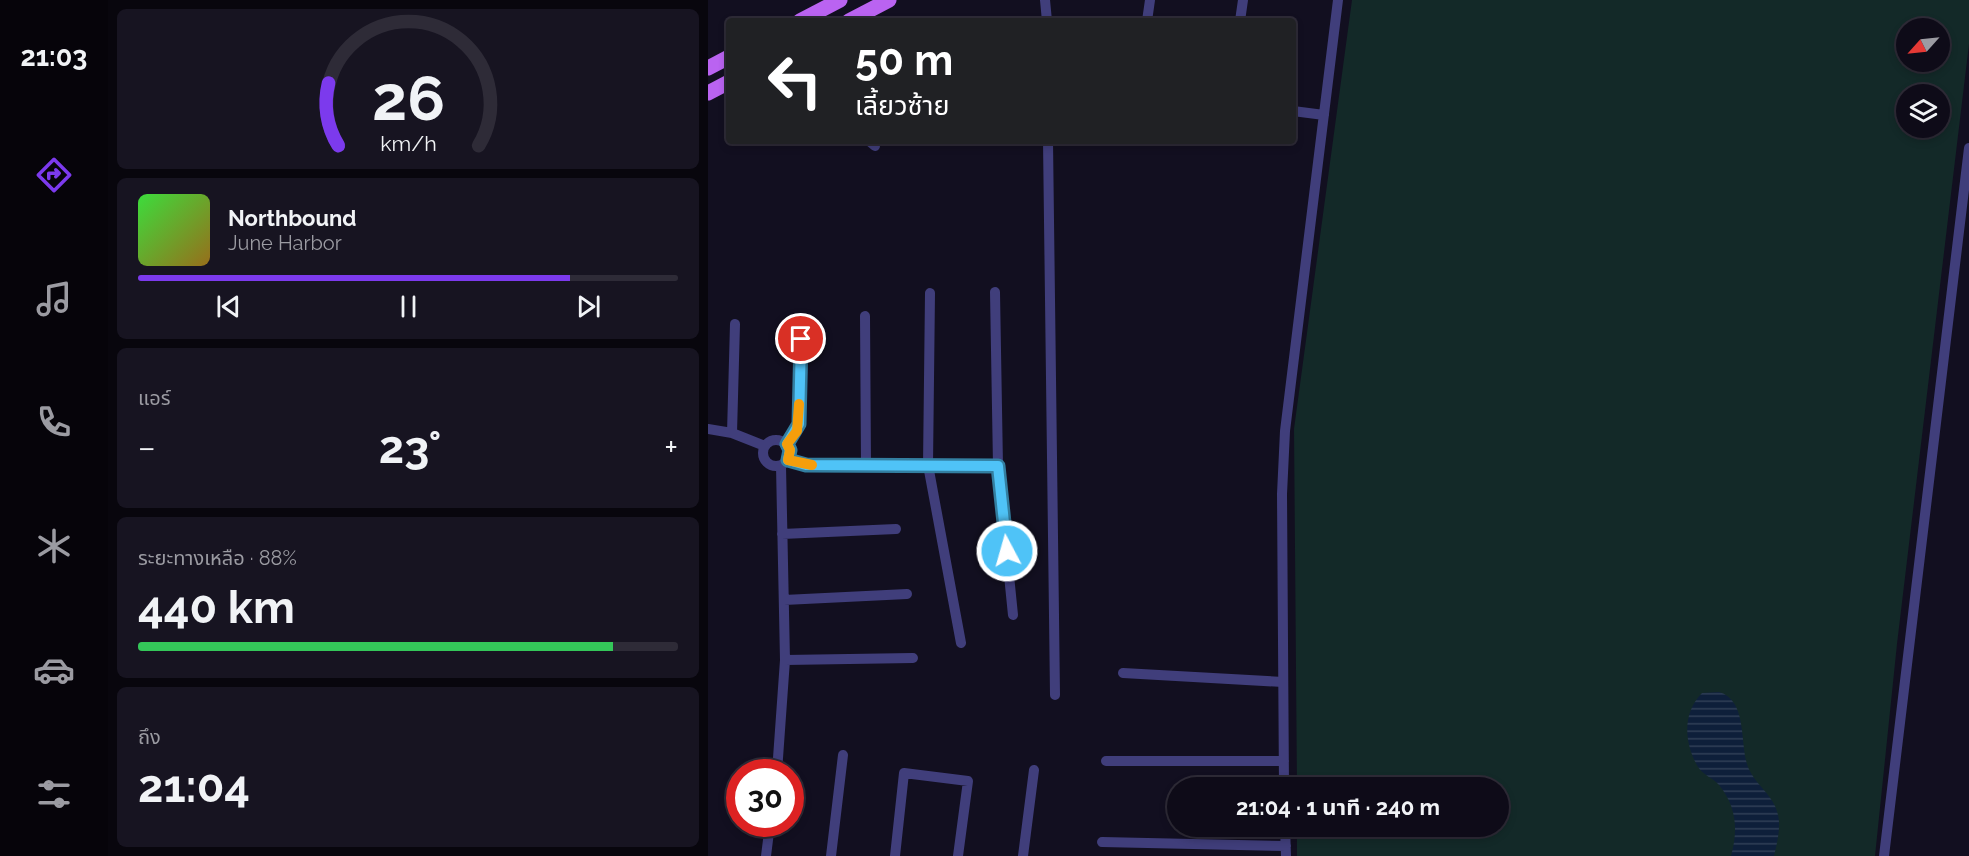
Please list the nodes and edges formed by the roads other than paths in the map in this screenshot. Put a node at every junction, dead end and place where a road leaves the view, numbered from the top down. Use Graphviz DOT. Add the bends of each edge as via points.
graph roads {
  1 [pos="840,0"];
  2 [pos="890,0"];
  3 [pos="1045,0"];
  4 [pos="1150,0"];
  5 [pos="1243,0"];
  6 [pos="1338,0"];
  7 [pos="806,18"];
  8 [pos="855,18"];
  9 [pos="1047,18"];
  10 [pos="1147,18"];
  11 [pos="1240,18"];
  12 [pos="726,59"];
  13 [pos="708,68"];
  14 [pos="726,84"];
  15 [pos="708,93"];
  16 [pos="1296,111"];
  17 [pos="1324,116"];
  18 [pos="1048,144"];
  19 [pos="1969,148"];
  20 [pos="995,292"];
  21 [pos="930,293"];
  22 [pos="865,316"];
  23 [pos="801,318"];
  24 [pos="735,324"];
  25 [pos="708,429"];
  26 [pos="732,433"];
  27 [pos="787,444"];
  28 [pos="765,446"];
  29 [pos="784,463"];
  30 [pos="866,465"];
  31 [pos="928,465"];
  32 [pos="998,466"];
  33 [pos="896,529"];
  34 [pos="782,534"];
  35 [pos="907,594"];
  36 [pos="784,600"];
  37 [pos="1013,615"];
  38 [pos="962,643"];
  39 [pos="913,658"];
  40 [pos="785,660"];
  41 [pos="1123,673"];
  42 [pos="1283,682"];
  43 [pos="1055,695"];
  44 [pos="843,755"];
  45 [pos="778,759"];
  46 [pos="1106,761"];
  47 [pos="1284,761"];
  48 [pos="1034,770"];
  49 [pos="1284,777"];
  50 [pos="768,837"];
  51 [pos="1102,842"];
  52 [pos="1186,844"];
  53 [pos="1212,844"];
  54 [pos="1286,851"];
  55 [pos="766,856"];
  56 [pos="831,856"];
  57 [pos="895,856"];
  58 [pos="958,856"];
  59 [pos="1023,856"];
  60 [pos="1186,856"];
  61 [pos="1212,856"];
  62 [pos="1884,856"];
  1 -- 7 [label="main road"];
  2 -- 8 [label="main road"];
  3 -- 9 [label="street"];
  4 -- 10 [label="street"];
  5 -- 11 [label="street"];
  6 -- 17 [label="street"];
  12 -- 13 [label="main road"];
  14 -- 15 [label="main road"];
  16 -- 17 [label="street"];
  17 -- 42 [label="street" via="1285,431"];
  18 -- 43 [label="street"];
  19 -- 62 [label="street"];
  20 -- 32 [label="street"];
  21 -- 31 [label="street"];
  22 -- 30 [label="street"];
  23 -- 27 [label="street" via="799,424"];
  24 -- 26 [label="street"];
  25 -- 26 [label="street"];
  26 -- 28 [label="street"];
  27 -- 28 [label="street" via="776,439"];
  27 -- 29 [label="street" via="790,450"];
  28 -- 29 [label="street" via="764,459 768,464"];
  29 -- 30 [label="street"];
  29 -- 34 [label="street"];
  30 -- 31 [label="street"];
  31 -- 32 [label="street"];
  31 -- 38 [label="street"];
  32 -- 37 [label="street"];
  33 -- 34 [label="street"];
  34 -- 36 [label="street"];
  35 -- 36 [label="street"];
  36 -- 40 [label="street"];
  39 -- 40 [label="street"];
  40 -- 45 [label="street"];
  41 -- 42 [label="street"];
  42 -- 47 [label="street"];
  44 -- 56 [label="street"];
  46 -- 47 [label="street"];
  47 -- 49 [label="street"];
  48 -- 59 [label="street"];
  50 -- 55 [label="street"];
  51 -- 52 [label="street"];
  52 -- 53 [label="street"];
  52 -- 60 [label="street"];
  53 -- 54 [label="street"];
  53 -- 61 [label="street"];
  57 -- 58 [label="street" via="904,773 968,781"];
}
